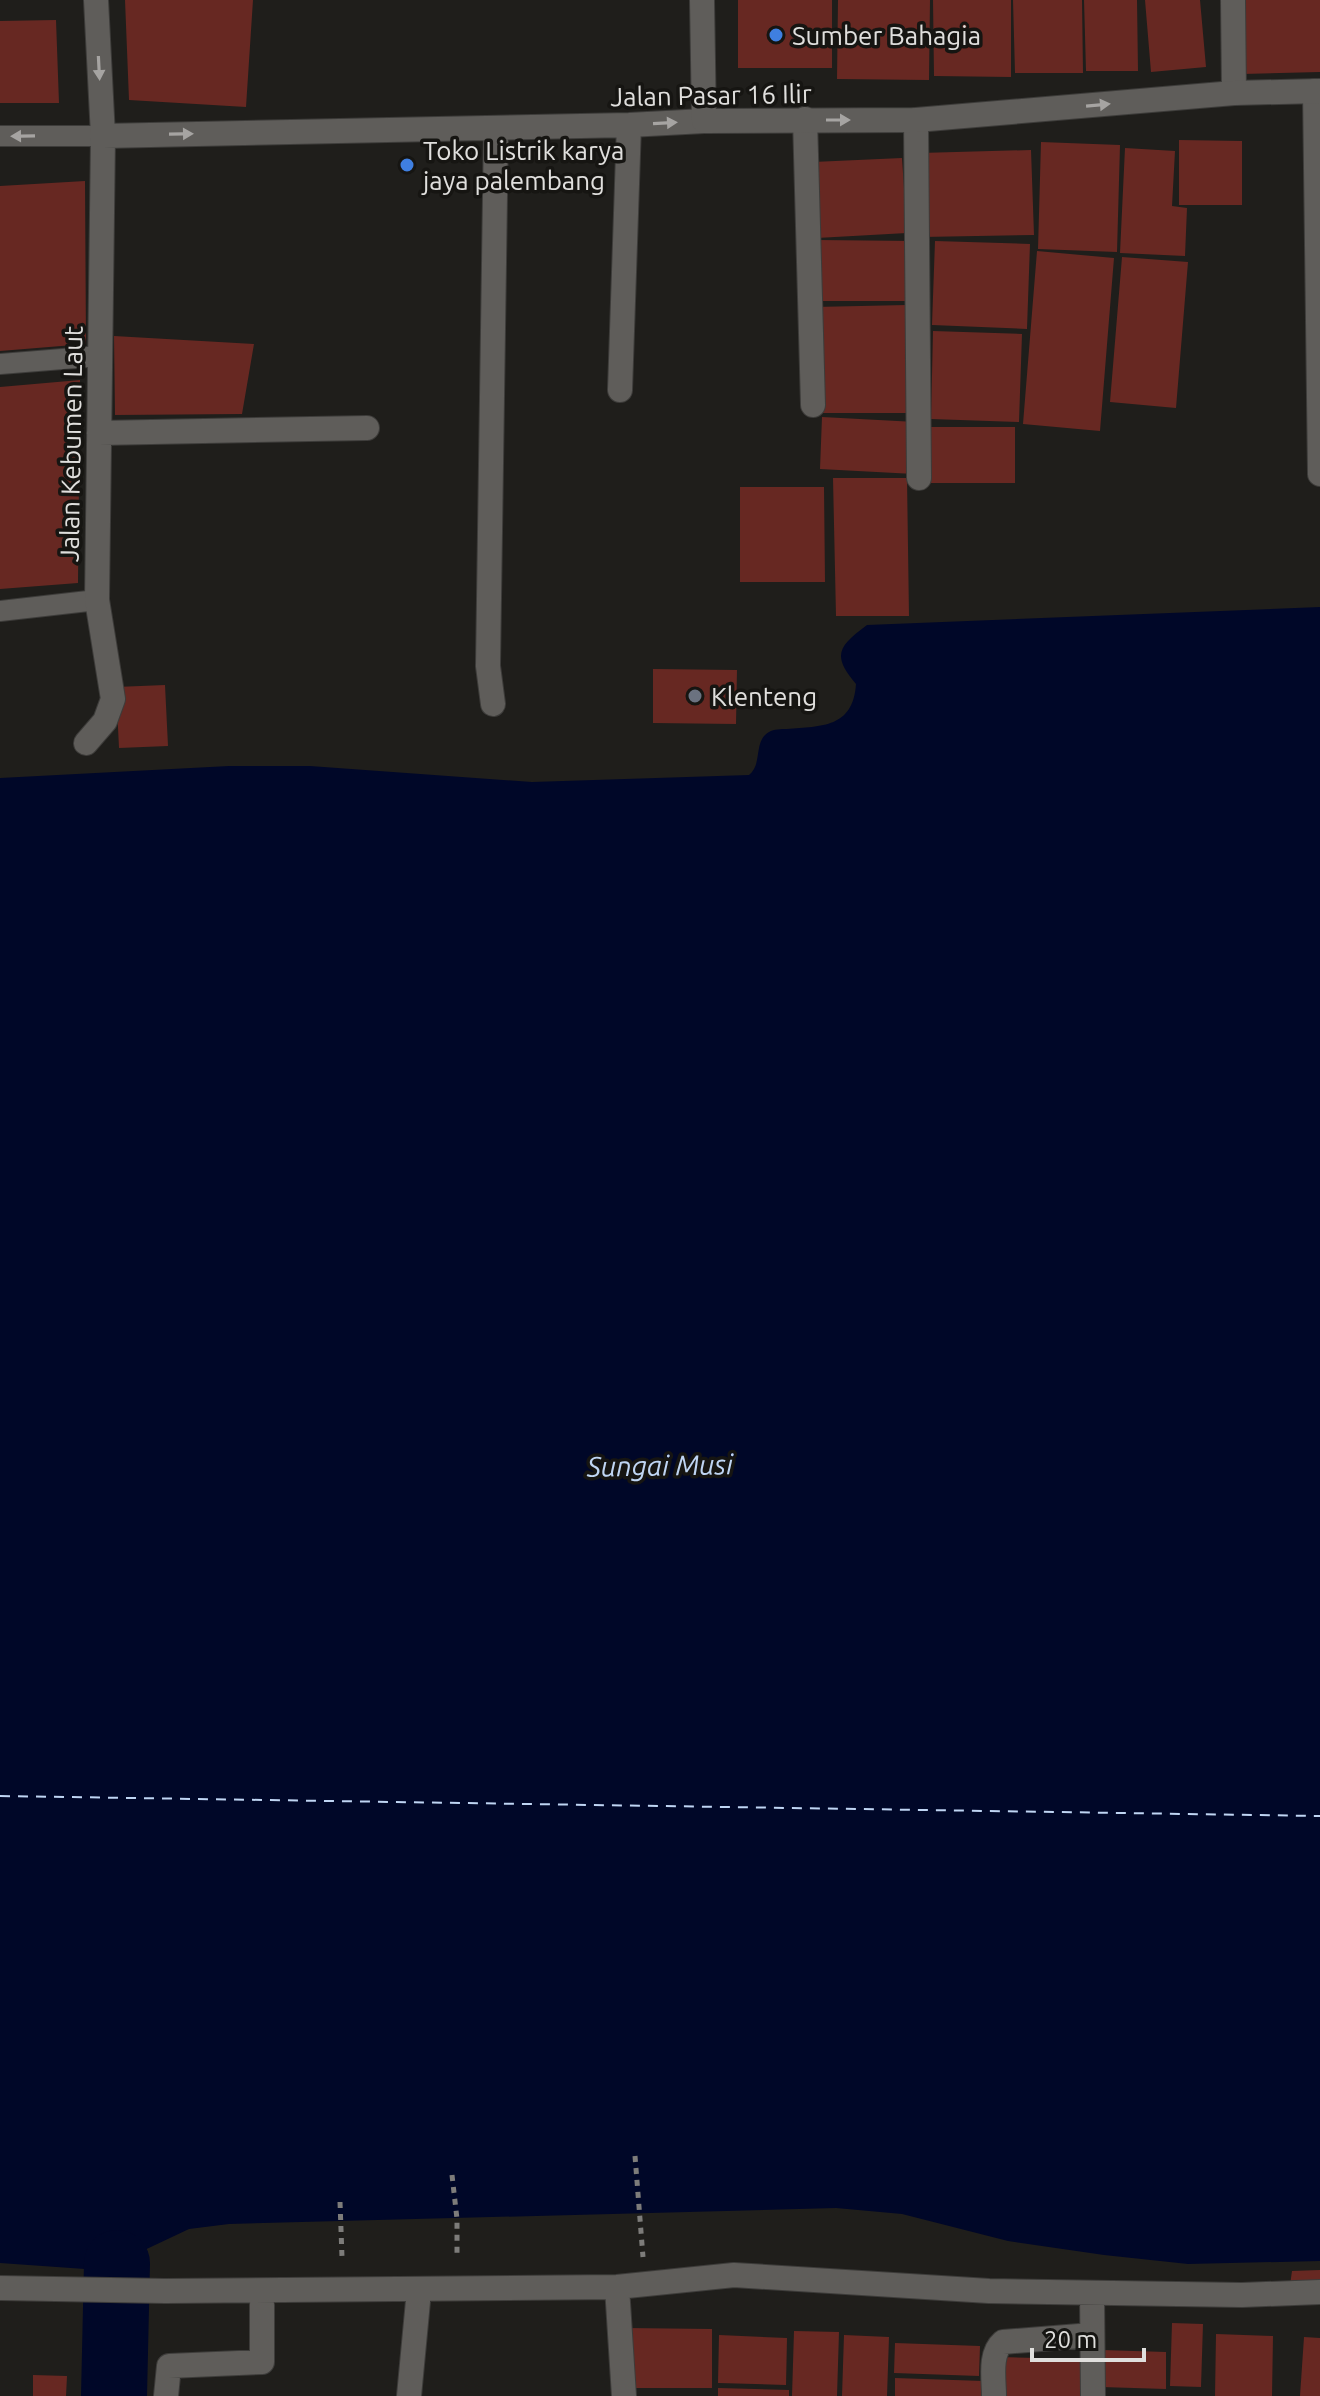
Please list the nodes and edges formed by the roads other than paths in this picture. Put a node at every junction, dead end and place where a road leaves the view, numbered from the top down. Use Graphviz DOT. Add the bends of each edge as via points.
graph roads {
  1 [pos="96,0"];
  2 [pos="702,0"];
  3 [pos="1233,0"];
  4 [pos="1318,91"];
  5 [pos="1234,93"];
  6 [pos="805,119"];
  7 [pos="916,120"];
  8 [pos="704,121"];
  9 [pos="629,125"];
  10 [pos="496,128"];
  11 [pos="0,136"];
  12 [pos="103,136"];
  13 [pos="100,356"];
  14 [pos="0,364"];
  15 [pos="620,390"];
  16 [pos="813,405"];
  17 [pos="367,428"];
  18 [pos="99,433"];
  19 [pos="1320,474"];
  20 [pos="919,478"];
  21 [pos="97,600"];
  22 [pos="0,611"];
  23 [pos="493,704"];
  24 [pos="86,743"];
  25 [pos="617,2287"];
  26 [pos="0,2288"];
  27 [pos="1320,2292"];
  28 [pos="1092,2293"];
  29 [pos="418,2301"];
  30 [pos="262,2305"];
  31 [pos="1092,2335"];
  32 [pos="166,2396"];
  33 [pos="409,2396"];
  34 [pos="624,2396"];
  35 [pos="994,2396"];
  36 [pos="1093,2396"];
  1 -- 12 [label="street, Jalan Kebumen Laut, one-way"];
  2 -- 8 [label="street"];
  3 -- 5 [label="street"];
  4 -- 5 [label="street, Jalan Pasar 16 Ilir"];
  4 -- 19 [label="street"];
  7 -- 5 [label="street, Jalan Pasar 16 Ilir, one-way"];
  6 -- 7 [label="street, Jalan Pasar 16 Ilir, one-way"];
  6 -- 8 [label="street, Jalan Pasar 16 Ilir"];
  6 -- 16 [label="street"];
  7 -- 20 [label="street"];
  9 -- 8 [label="street, Jalan Pasar 16 Ilir, one-way"];
  9 -- 10 [label="street, Jalan Pasar 16 Ilir"];
  9 -- 15 [label="street"];
  12 -- 10 [label="street, Jalan Pasar 16 Ilir, one-way"];
  10 -- 23 [label="street" via="488,666"];
  12 -- 11 [label="lane, one-way"];
  12 -- 13 [label="street, Jalan Kebumen Laut"];
  13 -- 14 [label="lane"];
  13 -- 18 [label="street, Jalan Kebumen Laut"];
  17 -- 18 [label="street"];
  18 -- 21 [label="street, Jalan Kebumen Laut"];
  21 -- 22 [label="lane"];
  21 -- 24 [label="street, Jalan Kebumen Laut" via="113,699 105,721"];
  25 -- 26 [label="street"];
  25 -- 28 [label="street" via="734,2275"];
  25 -- 34 [label="street"];
  27 -- 28 [label="street"];
  28 -- 31 [label="street"];
  29 -- 33 [label="street"];
  30 -- 32 [label="street" via="262,2362 169,2366"];
  31 -- 35 [label="street" via="1003,2342 995,2354"];
  31 -- 36 [label="street"];
}
